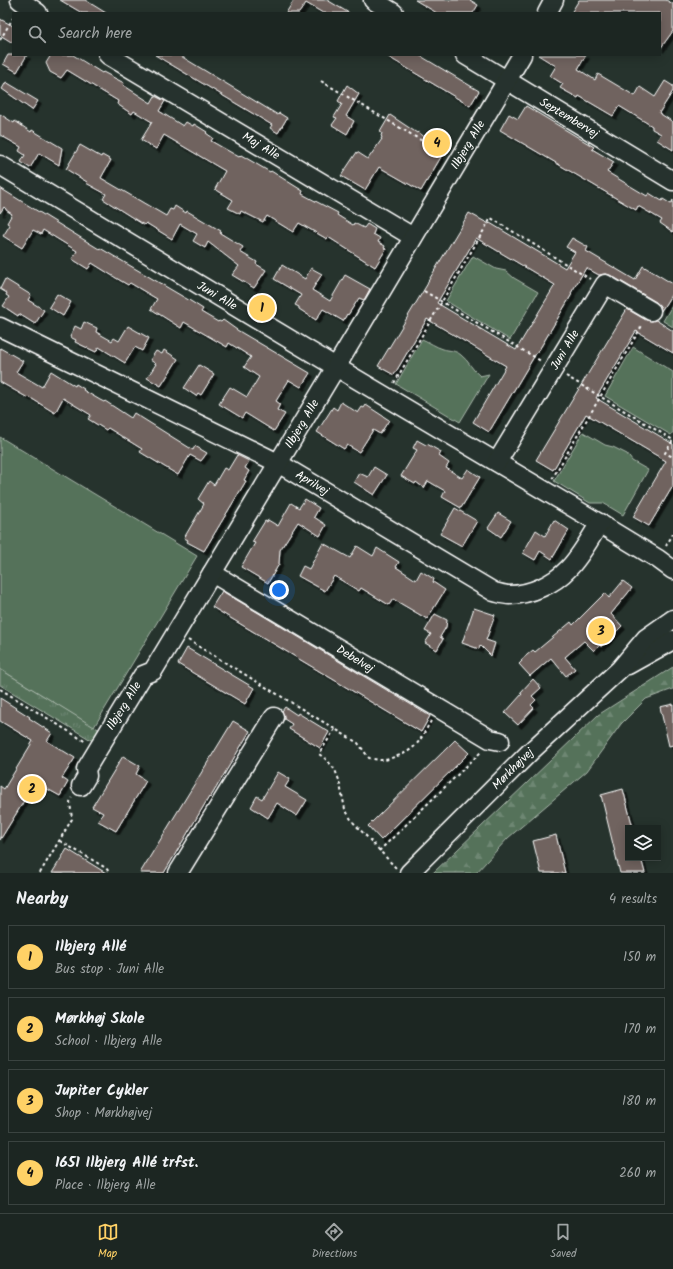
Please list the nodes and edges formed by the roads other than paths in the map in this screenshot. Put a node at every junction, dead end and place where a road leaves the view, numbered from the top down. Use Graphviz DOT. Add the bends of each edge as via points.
graph roads {
  1 [pos="20,0"];
  2 [pos="373,0"];
  3 [pos="554,0"];
  4 [pos="37,12"];
  5 [pos="392,12"];
  6 [pos="547,12"];
  7 [pos="110,56"];
  8 [pos="467,56"];
  9 [pos="521,56"];
  10 [pos="507,80"];
  11 [pos="0,165"];
  12 [pos="673,181"];
  13 [pos="413,237"];
  14 [pos="651,311"];
  15 [pos="0,328"];
  16 [pos="336,367"];
  17 [pos="497,462"];
  18 [pos="278,463"];
  19 [pos="600,523"];
  20 [pos="673,570"];
  21 [pos="212,573"];
  22 [pos="673,619"];
  23 [pos="673,640"];
  24 [pos="620,669"];
  25 [pos="274,717"];
  26 [pos="495,740"];
  27 [pos="81,786"];
  28 [pos="178,873"];
  29 [pos="409,873"];
  1 -- 4 [label="street"];
  2 -- 5 [label="street"];
  3 -- 6 [label="street"];
  7 -- 13 [label="street, Maj Alle"];
  8 -- 10 [label="street, Septembervej"];
  9 -- 10 [label="street, Ilbjerg Alle"];
  10 -- 12 [label="street, Septembervej"];
  10 -- 13 [label="street, Ilbjerg Alle"];
  11 -- 16 [label="street, Juni Alle"];
  13 -- 16 [label="street, Ilbjerg Alle"];
  14 -- 17 [label="street, Juni Alle" via="605,284"];
  15 -- 18 [label="street, Aprilvej"];
  16 -- 17 [label="street, Juni Alle"];
  16 -- 18 [label="street, Ilbjerg Alle"];
  17 -- 19 [label="street, Juni Alle"];
  18 -- 19 [label="street, Aprilvej" via="494,592 507,595 524,594 562,575"];
  18 -- 21 [label="street, Ilbjerg Alle"];
  19 -- 20 [label="street, Juni Alle"];
  21 -- 26 [label="street, Debelvej"];
  21 -- 27 [label="street, Ilbjerg Alle" via="153,671 144,675 98,749 86,769 87,776"];
  22 -- 24 [label="street, Mørkhøjvej" via="646,638"];
  23 -- 24 [label="street, Mørkhøjvej"];
  24 -- 29 [label="street, Mørkhøjvej" via="530,752"];
  25 -- 28 [label="street"];
}
